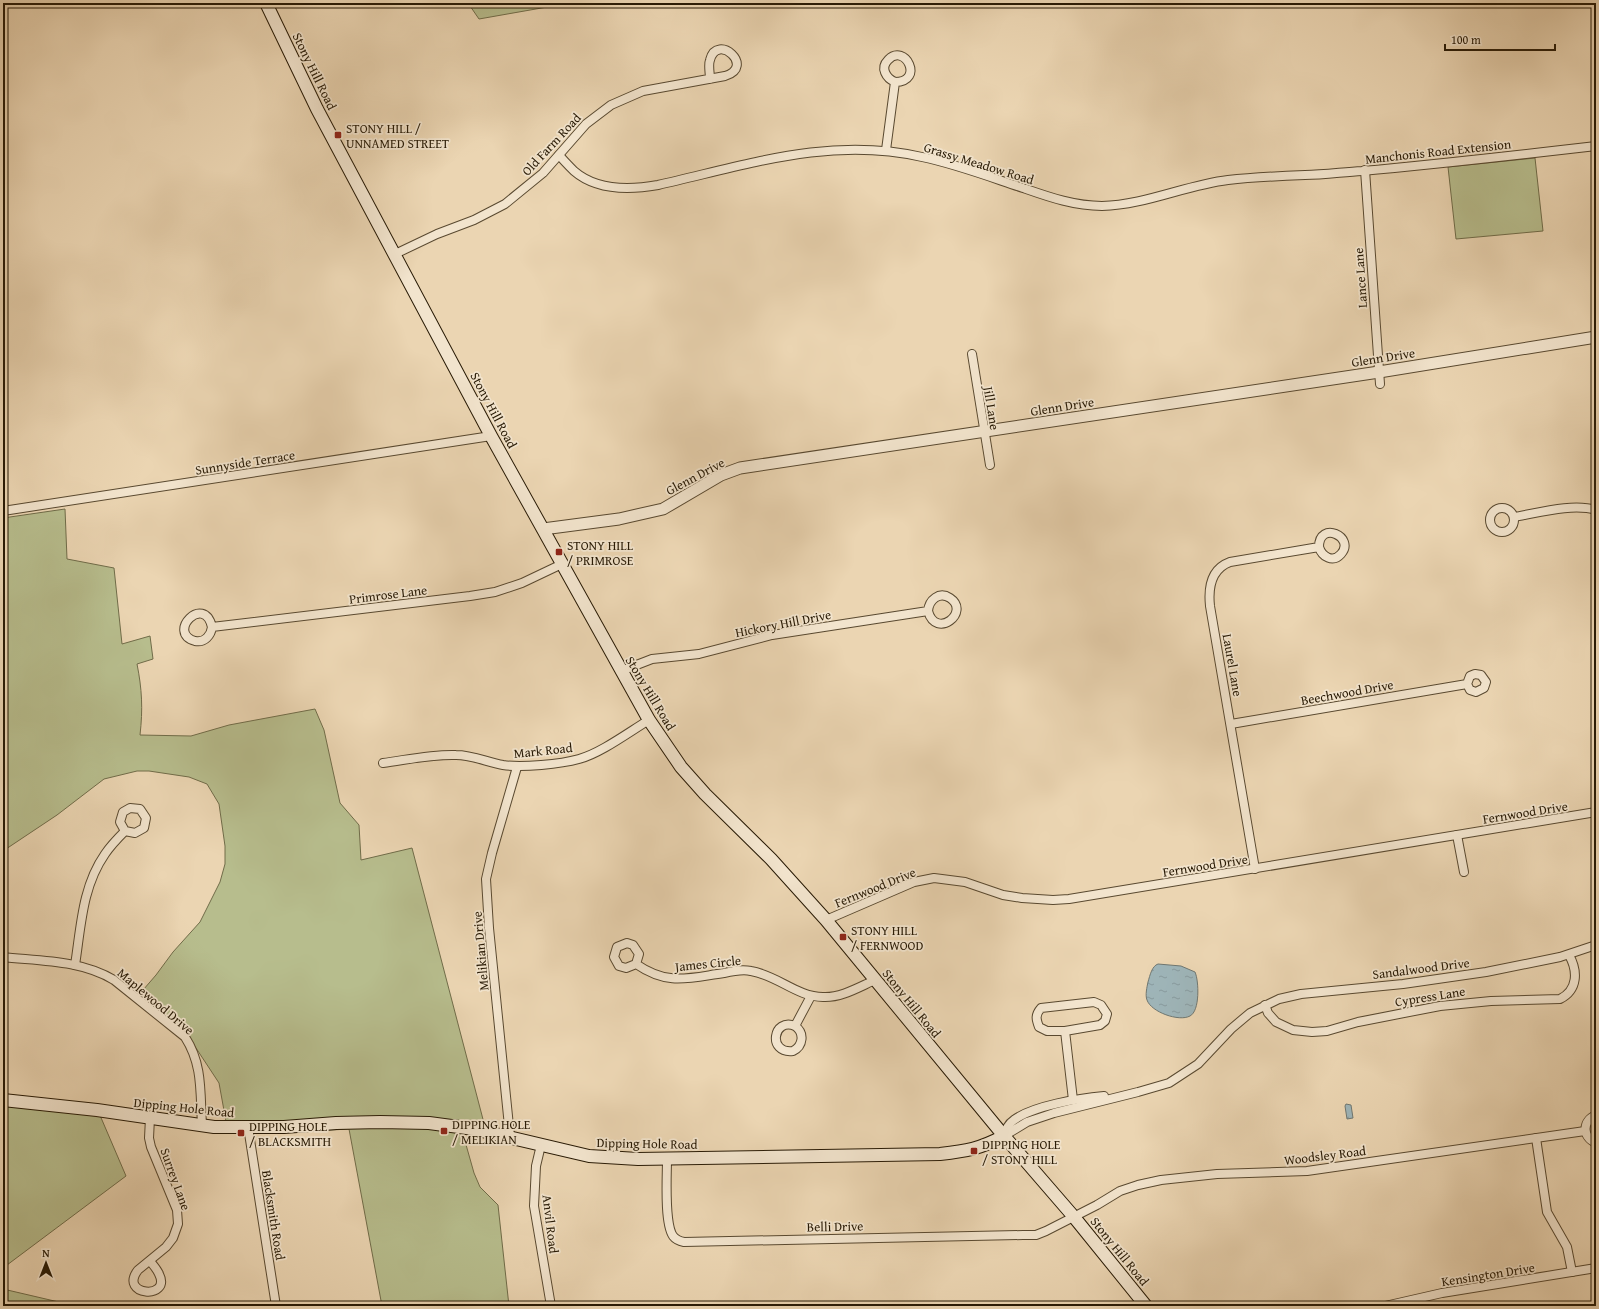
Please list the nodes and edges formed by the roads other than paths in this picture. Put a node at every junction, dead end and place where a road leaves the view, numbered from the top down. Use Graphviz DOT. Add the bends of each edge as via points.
graph roads {
  1 [pos="266,3"];
  2 [pos="710,79"];
  3 [pos="895,82"];
  4 [pos="1596,146"];
  5 [pos="886,150"];
  6 [pos="559,155"];
  7 [pos="1365,170"];
  8 [pos="1282,176"];
  9 [pos="395,254"];
  10 [pos="1596,338"];
  11 [pos="972,354"];
  12 [pos="1379,372"];
  13 [pos="1380,384"];
  14 [pos="984,432"];
  15 [pos="492,436"];
  16 [pos="990,465"];
  17 [pos="1596,510"];
  18 [pos="3,512"];
  19 [pos="1514,517"];
  20 [pos="543,529"];
  21 [pos="1319,547"];
  22 [pos="562,564"];
  23 [pos="928,611"];
  24 [pos="212,626"];
  25 [pos="621,671"];
  26 [pos="1467,684"];
  27 [pos="649,720"];
  28 [pos="1231,724"];
  29 [pos="383,763"];
  30 [pos="517,767"];
  31 [pos="1596,812"];
  32 [pos="125,831"];
  33 [pos="1457,835"];
  34 [pos="1255,869"];
  35 [pos="1464,872"];
  36 [pos="826,920"];
  37 [pos="1596,945"];
  38 [pos="1569,955"];
  39 [pos="3,957"];
  40 [pos="636,964"];
  41 [pos="75,965"];
  42 [pos="875,980"];
  43 [pos="811,996"];
  44 [pos="1265,1005"];
  45 [pos="795,1026"];
  46 [pos="1065,1031"];
  47 [pos="1118,1096"];
  48 [pos="3,1100"];
  49 [pos="1073,1100"];
  50 [pos="1596,1115"];
  51 [pos="150,1118"];
  52 [pos="202,1125"];
  53 [pos="248,1127"];
  54 [pos="1585,1131"];
  55 [pos="510,1136"];
  56 [pos="1004,1136"];
  57 [pos="1536,1138"];
  58 [pos="1596,1143"];
  59 [pos="540,1145"];
  60 [pos="667,1159"];
  61 [pos="1074,1217"];
  62 [pos="150,1261"];
  63 [pos="1596,1268"];
  64 [pos="1572,1272"];
  65 [pos="276,1306"];
  66 [pos="551,1306"];
  67 [pos="1146,1306"];
  68 [pos="1385,1306"];
  1 -- 9 [label="main road, Stony Hill Road" via="317,109"];
  2 -- 6 [label="street, Old Farm Road" via="643,91 621,100 593,117"];
  3 -- 5 [label="street"];
  4 -- 7 [label="street, Manchonis Road Extension"];
  5 -- 6 [label="street, Grassy Meadow Road" via="845,149 800,153 638,188 621,188 589,180 575,172"];
  5 -- 8 [label="street, Grassy Meadow Road" via="941,161 1063,202 1089,205 1116,205 1209,183"];
  6 -- 9 [label="street, Old Farm Road" via="543,173 506,204"];
  7 -- 8 [label="street, Manchonis Road Extension"];
  7 -- 12 [label="street, Lance Lane"];
  9 -- 15 [label="main road, Stony Hill Road"];
  10 -- 12 [label="street, Glenn Drive"];
  11 -- 14 [label="street, Jill Lane"];
  12 -- 13 [label="street, Lance Lane"];
  12 -- 14 [label="street, Glenn Drive"];
  14 -- 16 [label="street, Jill Lane"];
  14 -- 20 [label="street, Glenn Drive" via="740,468 721,475 663,509 619,519"];
  15 -- 18 [label="street, Sunnyside Terrace"];
  15 -- 20 [label="main road, Stony Hill Road"];
  17 -- 19 [label="street" via="1570,508"];
  20 -- 22 [label="main road, Stony Hill Road"];
  21 -- 28 [label="street, Laurel Lane" via="1230,562 1213,575 1209,595 1210,606"];
  22 -- 24 [label="street, Primrose Lane" via="522,583 495,592"];
  22 -- 25 [label="main road, Stony Hill Road"];
  23 -- 25 [label="street, Hickory Hill Drive" via="765,636 699,654 652,659"];
  25 -- 27 [label="main road, Stony Hill Road"];
  26 -- 28 [label="street, Beechwood Drive"];
  27 -- 30 [label="street, Mark Road" via="596,752 579,759"];
  27 -- 36 [label="main road, Stony Hill Road" via="681,767 771,859"];
  28 -- 34 [label="street, Laurel Lane"];
  29 -- 30 [label="street, Mark Road" via="457,755"];
  30 -- 55 [label="street, Melikian Drive" via="486,880"];
  31 -- 33 [label="street, Fernwood Drive"];
  32 -- 41 [label="street" via="106,853 88,888"];
  33 -- 34 [label="street, Fernwood Drive"];
  33 -- 35 [label="street"];
  34 -- 36 [label="street, Fernwood Drive" via="1053,900 1003,895 965,882 934,878 914,882"];
  36 -- 42 [label="main road, Stony Hill Road"];
  37 -- 38 [label="street, Sandalwood Drive"];
  38 -- 44 [label="street, Sandalwood Drive" via="1440,980 1294,995"];
  38 -- 44 [label="street, Cypress Lane" via="1575,968 1575,979 1570,992 1560,999 1491,1001 1440,1006 1385,1016 1327,1031 1312,1032 1293,1030 1276,1022"];
  39 -- 41 [label="street, Maplewood Drive"];
  40 -- 43 [label="street, James Circle" via="656,975 675,980 750,971 764,974"];
  41 -- 52 [label="street, Maplewood Drive" via="93,969 114,980 185,1037 197,1063"];
  42 -- 43 [label="street, James Circle" via="839,995 824,998"];
  42 -- 56 [label="main road, Stony Hill Road"];
  43 -- 45 [label="street"];
  44 -- 47 [label="street, Sandalwood Drive" via="1235,1025 1206,1057 1188,1072 1158,1087"];
  46 -- 46 [label="street" via="1100,1026 1107,1014 1102,1005 1094,1002 1041,1008 1037,1012 1039,1027 1047,1031"];
  46 -- 49 [label="street"];
  47 -- 49 [label="street"];
  47 -- 56 [label="street" via="1027,1122"];
  48 -- 51 [label="main road, Dipping Hole Road"];
  49 -- 56 [label="street" via="1020,1117 1010,1123"];
  50 -- 54 [label="street" via="1587,1122"];
  51 -- 52 [label="main road, Dipping Hole Road"];
  51 -- 62 [label="street, Surrey Lane" via="151,1147 177,1210 178,1224 170,1243"];
  52 -- 53 [label="main road, Dipping Hole Road"];
  53 -- 55 [label="main road, Dipping Hole Road" via="404,1122 462,1127"];
  53 -- 65 [label="street, Blacksmith Road"];
  54 -- 57 [label="street, Woodsley Road"];
  54 -- 58 [label="street" via="1590,1140"];
  55 -- 59 [label="main road, Dipping Hole Road"];
  56 -- 60 [label="main road, Dipping Hole Road" via="970,1150 940,1154"];
  56 -- 61 [label="main road, Stony Hill Road"];
  57 -- 61 [label="street, Woodsley Road" via="1307,1171 1217,1174 1161,1180 1120,1191"];
  57 -- 64 [label="street" via="1547,1212 1566,1246"];
  59 -- 60 [label="main road, Dipping Hole Road" via="589,1156"];
  59 -- 66 [label="street, Anvil Road" via="534,1206"];
  60 -- 61 [label="street, Belli Drive" via="669,1223 672,1235 684,1242 1036,1235"];
  61 -- 67 [label="main road, Stony Hill Road"];
  63 -- 64 [label="street, Kensington Drive"];
  64 -- 68 [label="street, Kensington Drive" via="1442,1293"];
}
